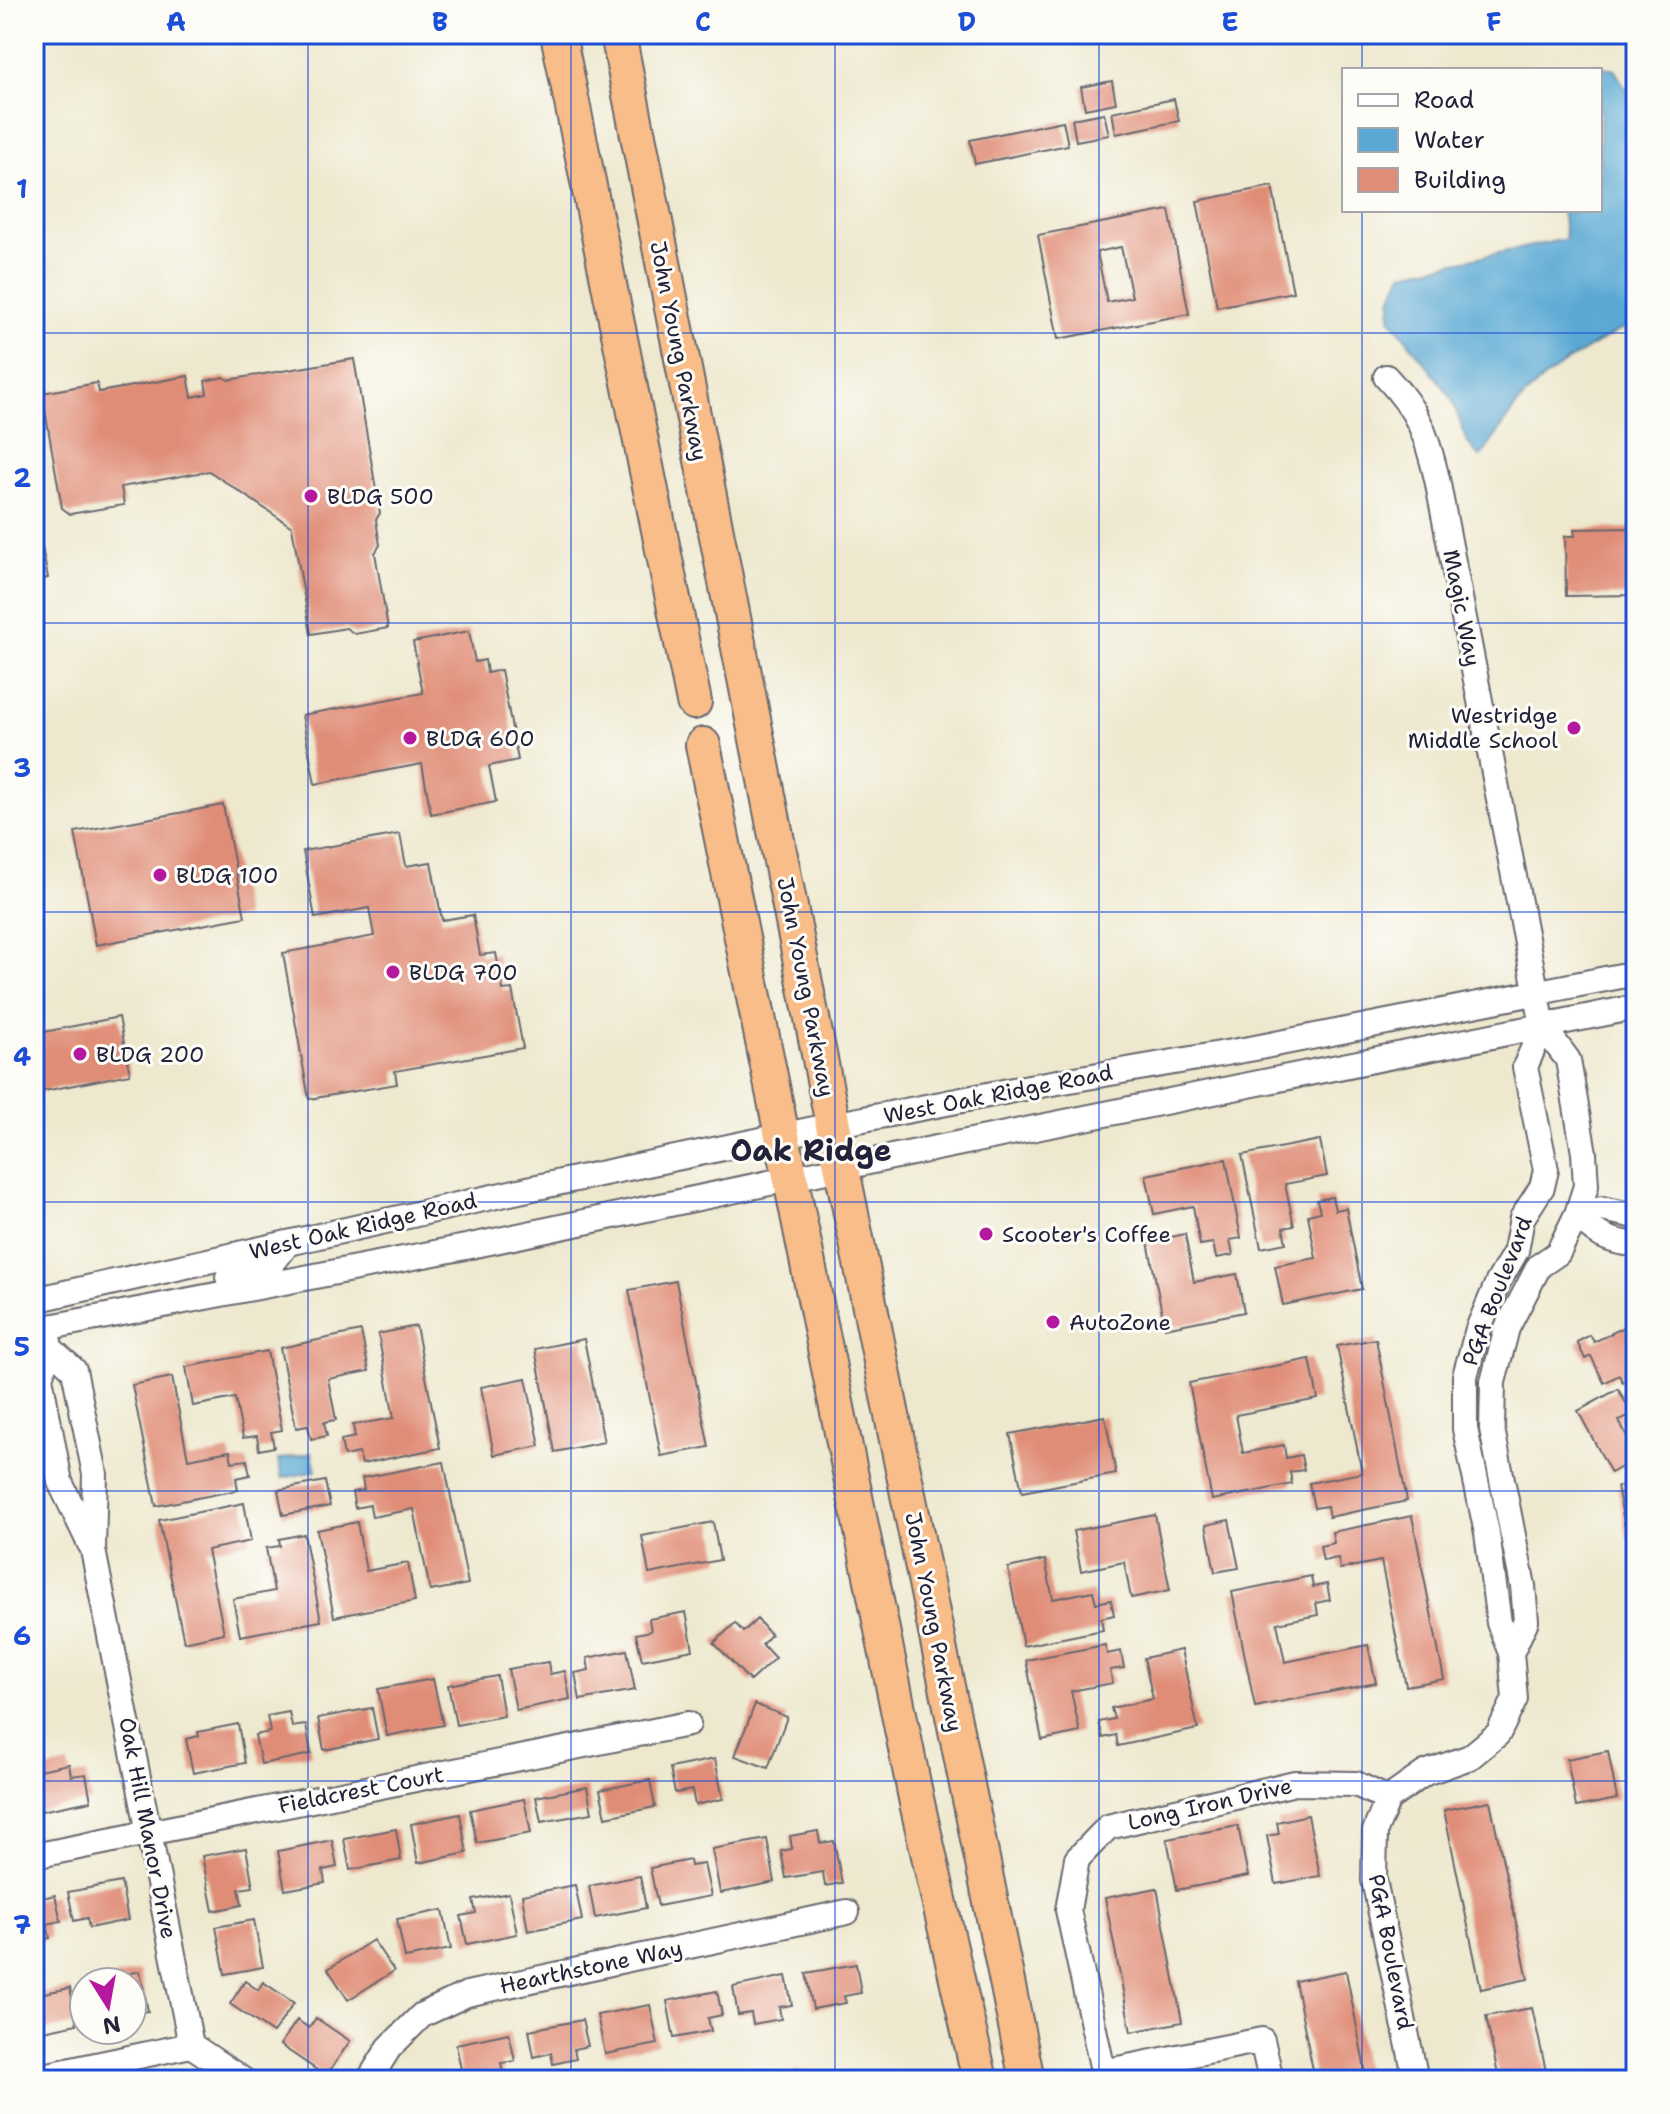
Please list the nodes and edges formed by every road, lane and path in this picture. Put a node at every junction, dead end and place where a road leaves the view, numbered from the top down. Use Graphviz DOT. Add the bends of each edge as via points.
graph roads {
  1 [pos="558,34"];
  2 [pos="618,34"];
  3 [pos="1386,377"];
  4 [pos="694,702"];
  5 [pos="703,745"];
  6 [pos="1636,973"];
  7 [pos="1536,993"];
  8 [pos="1636,1007"];
  9 [pos="1543,1026"];
  10 [pos="833,1125"];
  11 [pos="782,1136"];
  12 [pos="842,1168"];
  13 [pos="790,1178"];
  14 [pos="1577,1214"];
  15 [pos="1636,1216"];
  16 [pos="288,1243"];
  17 [pos="1636,1244"];
  18 [pos="34,1300"];
  19 [pos="44,1336"];
  20 [pos="93,1550"];
  21 [pos="1511,1653"];
  22 [pos="688,1724"];
  23 [pos="1388,1799"];
  24 [pos="149,1832"];
  25 [pos="34,1856"];
  26 [pos="847,1912"];
  27 [pos="191,2045"];
  28 [pos="1104,2076"];
  29 [pos="34,2078"];
  30 [pos="243,2080"];
  31 [pos="369,2080"];
  32 [pos="980,2080"];
  33 [pos="1027,2080"];
  34 [pos="1271,2080"];
  35 [pos="1416,2080"];
  1 -- 4 [label="highway"];
  2 -- 10 [label="highway, John Young Parkway"];
  3 -- 7 [label="street, Magic Way" via="1425,432 1434,467"];
  5 -- 11 [label="highway"];
  6 -- 7 [label="street, West Oak Ridge Road"];
  7 -- 9 [label="street, Magic Way"];
  7 -- 10 [label="street, West Oak Ridge Road"];
  8 -- 9 [label="street, West Oak Ridge Road"];
  9 -- 12 [label="street, West Oak Ridge Road"];
  9 -- 14 [label="street, PGA Boulevard" via="1568,1060 1586,1186"];
  9 -- 21 [label="street, PGA Boulevard" via="1525,1067 1546,1170 1522,1218 1516,1251 1478,1329 1465,1376 1465,1429 1499,1623"];
  10 -- 11 [label="street, West Oak Ridge Road"];
  10 -- 12 [label="highway, John Young Parkway"];
  11 -- 13 [label="highway"];
  11 -- 16 [label="street, West Oak Ridge Road"];
  12 -- 13 [label="street, West Oak Ridge Road"];
  12 -- 33 [label="highway, John Young Parkway"];
  13 -- 19 [label="street, West Oak Ridge Road"];
  13 -- 32 [label="highway" via="917,1803"];
  14 -- 15 [label="street" via="1602,1209"];
  14 -- 17 [label="street" via="1592,1232"];
  14 -- 21 [label="street, PGA Boulevard" via="1558,1253 1539,1266 1507,1328 1493,1382 1492,1429 1526,1621"];
  16 -- 18 [label="street, West Oak Ridge Road"];
  16 -- 19 [label="street" via="270,1266 99,1303 69,1314"];
  19 -- 20 [label="street, Oak Hill Manor Drive" via="40,1377 60,1482"];
  19 -- 20 [label="street, Oak Hill Manor Drive" via="74,1370 95,1474"];
  20 -- 24 [label="street, Oak Hill Manor Drive"];
  21 -- 23 [label="street, PGA Boulevard" via="1515,1699 1498,1734 1470,1757 1425,1773"];
  22 -- 24 [label="street, Fieldcrest Court"];
  23 -- 28 [label="street, Long Iron Drive" via="1356,1784 1295,1783 1108,1827 1077,1859 1068,1910"];
  23 -- 35 [label="street, PGA Boulevard" via="1375,1831 1374,1880"];
  24 -- 25 [label="street, Fieldcrest Court"];
  24 -- 27 [label="street, Oak Hill Manor Drive"];
  26 -- 31 [label="street, Hearthstone Way" via="467,1994 422,2015 389,2048"];
  27 -- 29 [label="street"];
  27 -- 30 [label="street"];
  28 -- 34 [label="street" via="1262,2040"];
}
